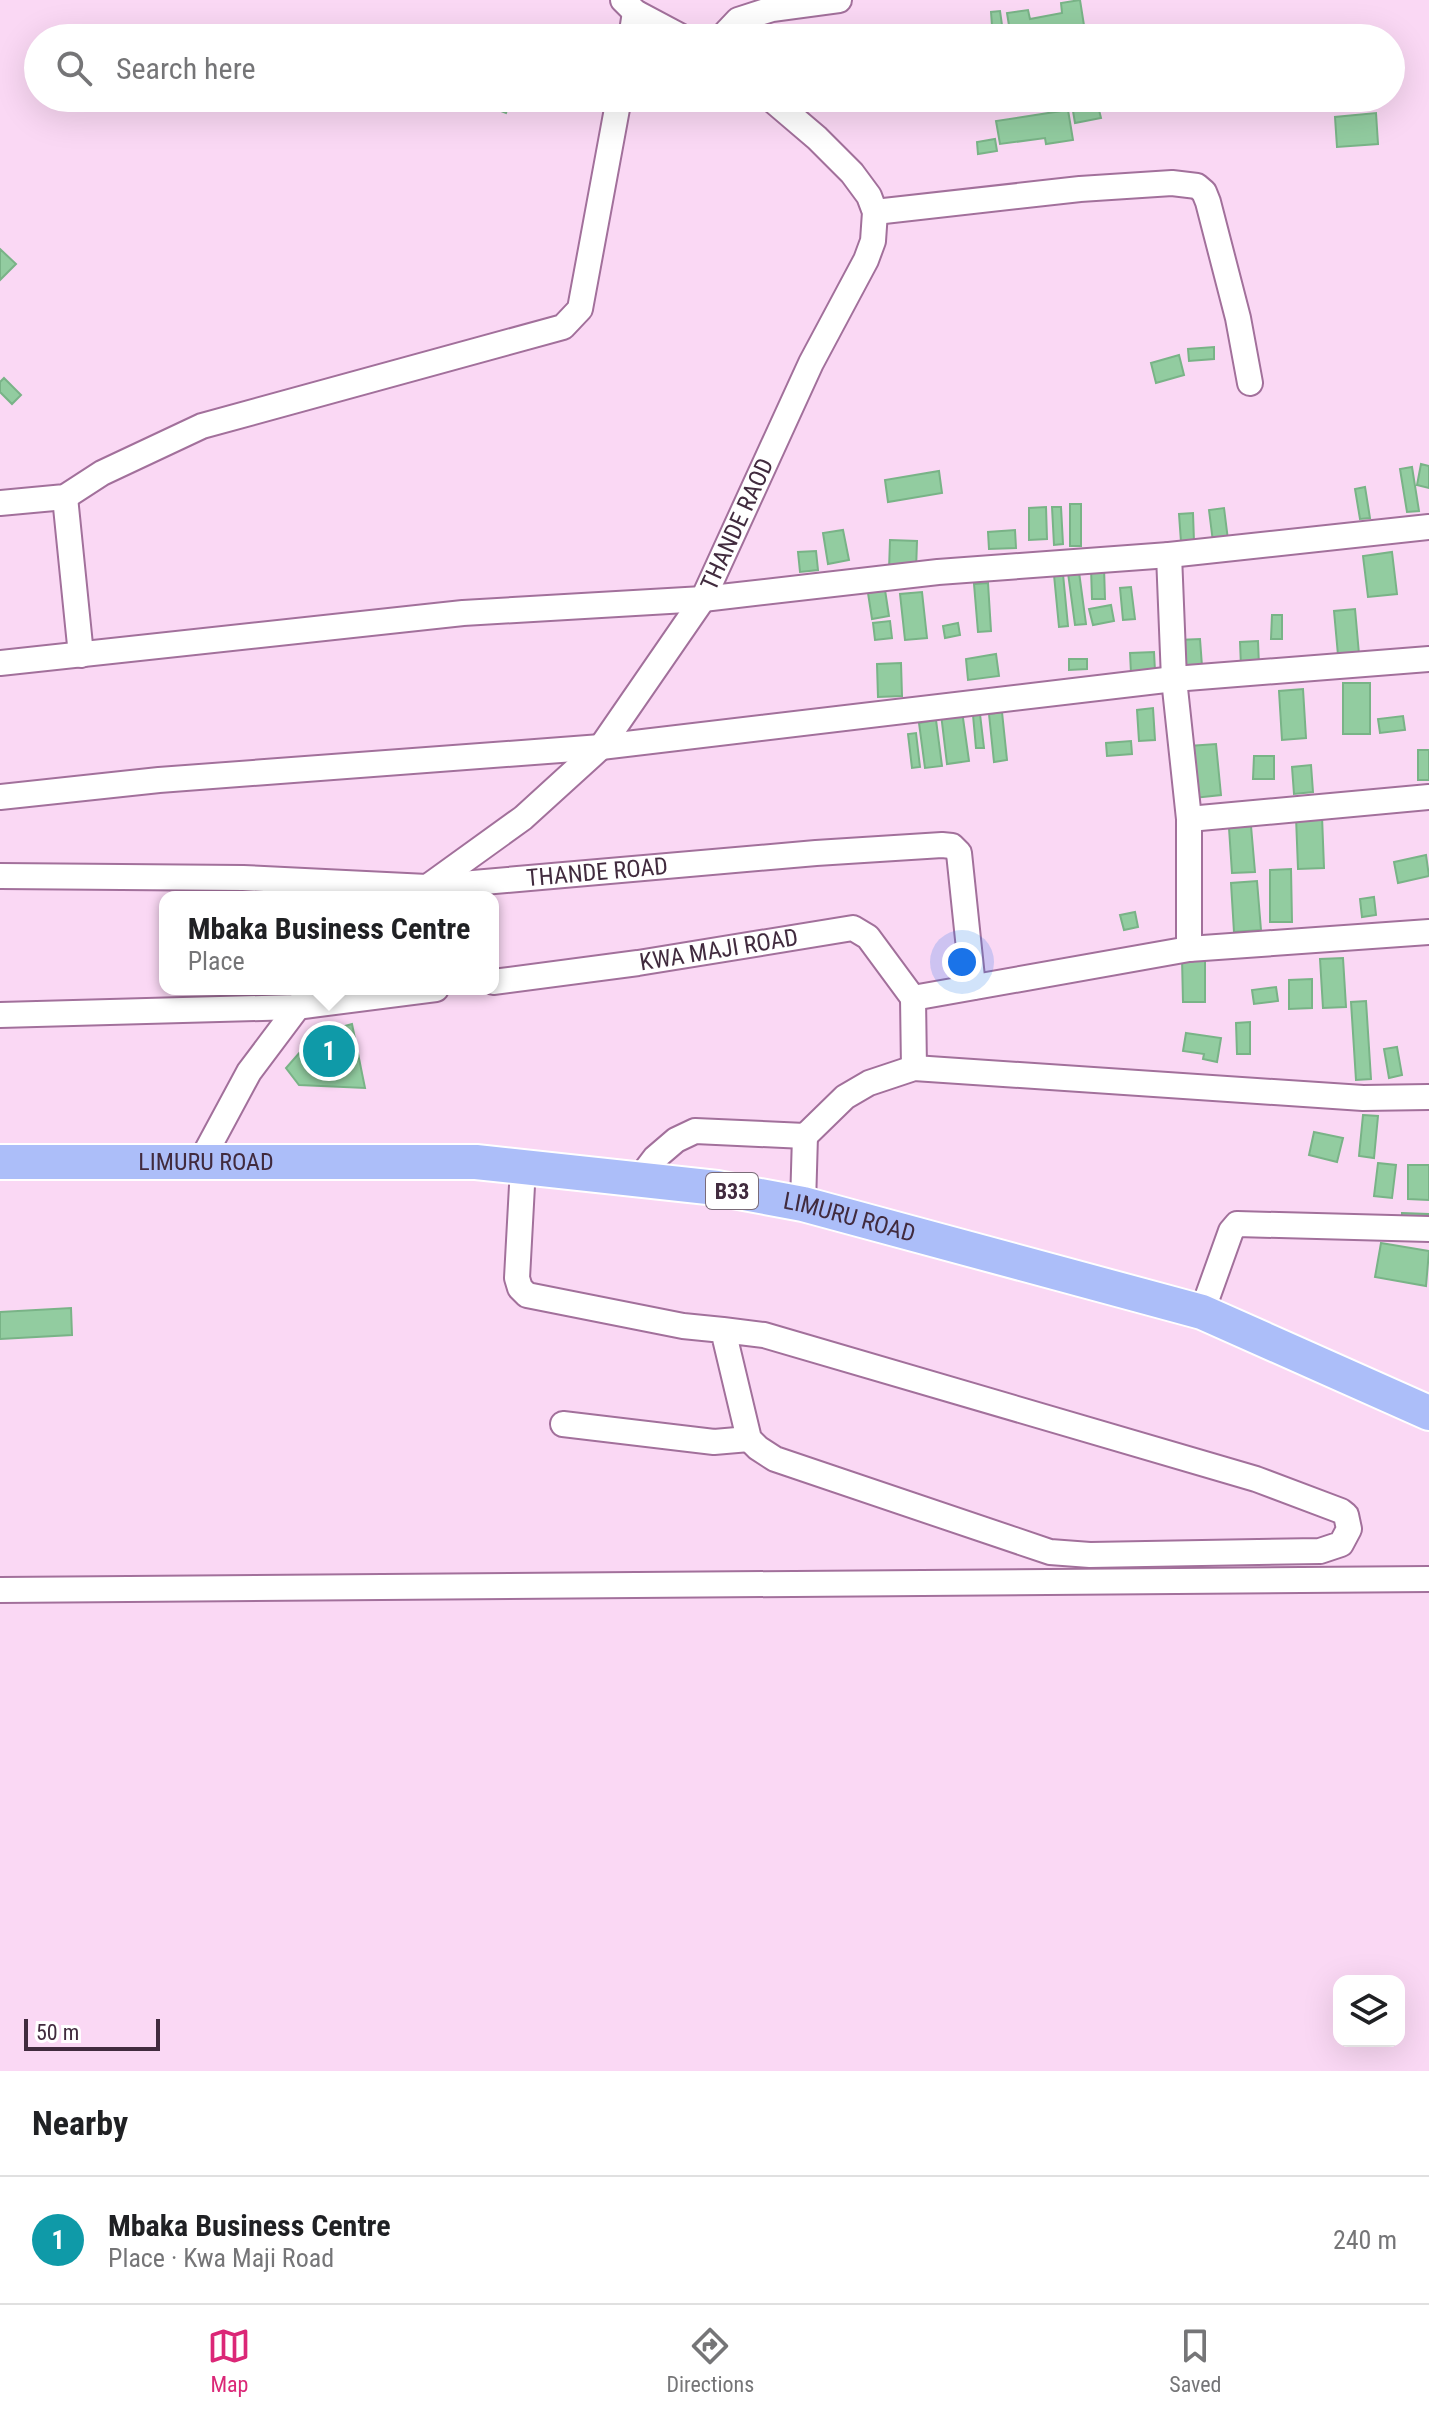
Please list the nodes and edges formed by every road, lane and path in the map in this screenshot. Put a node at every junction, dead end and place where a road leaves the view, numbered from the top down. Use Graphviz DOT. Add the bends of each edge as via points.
graph roads {
  1 [pos="839,0"];
  2 [pos="629,6"];
  3 [pos="660,24"];
  4 [pos="734,24"];
  5 [pos="616,112"];
  6 [pos="786,112"];
  7 [pos="875,212"];
  8 [pos="1250,383"];
  9 [pos="65,497"];
  10 [pos="0,503"];
  11 [pos="1429,527"];
  12 [pos="1169,555"];
  13 [pos="703,599"];
  14 [pos="81,655"];
  15 [pos="1429,659"];
  16 [pos="0,663"];
  17 [pos="1174,679"];
  18 [pos="601,747"];
  19 [pos="0,797"];
  20 [pos="1429,797"];
  21 [pos="1189,819"];
  22 [pos="0,876"];
  23 [pos="408,891"];
  24 [pos="422,891"];
  25 [pos="431,891"];
  26 [pos="1429,932"];
  27 [pos="1189,949"];
  28 [pos="499,981"];
  29 [pos="973,987"];
  30 [pos="308,995"];
  31 [pos="389,995"];
  32 [pos="913,998"];
  33 [pos="296,1007"];
  34 [pos="0,1015"];
  35 [pos="914,1068"];
  36 [pos="1429,1097"];
  37 [pos="805,1136"];
  38 [pos="0,1162"];
  39 [pos="200,1163"];
  40 [pos="523,1167"];
  41 [pos="639,1179"];
  42 [pos="803,1204"];
  43 [pos="1429,1229"];
  44 [pos="1202,1312"];
  45 [pos="723,1330"];
  46 [pos="1429,1413"];
  47 [pos="563,1424"];
  48 [pos="749,1439"];
  49 [pos="1429,1579"];
  50 [pos="0,1590"];
  1 -- 4 [label="street" via="772,9"];
  2 -- 3 [label="street"];
  5 -- 9 [label="street" via="580,309 563,327 202,426 102,473"];
  6 -- 7 [label="street" via="852,173"];
  7 -- 8 [label="street" via="1080,189 1197,186 1208,202"];
  7 -- 13 [label="street, THANDE RAOD" via="866,260 811,363"];
  9 -- 10 [label="street"];
  9 -- 14 [label="street"];
  11 -- 12 [label="street"];
  12 -- 13 [label="street" via="938,572"];
  12 -- 17 [label="street"];
  13 -- 14 [label="street" via="463,613"];
  13 -- 18 [label="street, THANDE RAOD"];
  14 -- 16 [label="street"];
  15 -- 17 [label="street"];
  17 -- 18 [label="street"];
  17 -- 21 [label="street"];
  18 -- 19 [label="street"];
  18 -- 24 [label="street, THANDE RAOD" via="523,818"];
  20 -- 21 [label="street"];
  21 -- 27 [label="street"];
  22 -- 23 [label="street, THANDE ROAD" via="243,878"];
  25 -- 29 [label="street, THANDE ROAD" via="816,853 952,846 959,853"];
  26 -- 27 [label="street"];
  27 -- 29 [label="street"];
  28 -- 32 [label="street, KWA MAJI ROAD" via="853,928 868,937"];
  29 -- 32 [label="street"];
  30 -- 33 [label="street"];
  31 -- 33 [label="street"];
  32 -- 35 [label="street"];
  33 -- 34 [label="street"];
  33 -- 39 [label="street" via="249,1072"];
  35 -- 36 [label="street" via="1363,1098"];
  35 -- 37 [label="street" via="845,1097"];
  37 -- 41 [label="street" via="695,1131 655,1158"];
  37 -- 42 [label="street"];
  38 -- 39 [label="highway, LIMURU ROAD / B33"];
  39 -- 40 [label="highway, LIMURU ROAD / B33" via="476,1162"];
  40 -- 41 [label="highway, LIMURU ROAD / B33"];
  40 -- 45 [label="street" via="517,1278 527,1295"];
  41 -- 42 [label="highway, LIMURU ROAD / B33"];
  42 -- 44 [label="highway, LIMURU ROAD / B33"];
  43 -- 44 [label="street" via="1237,1224"];
  44 -- 46 [label="highway, LIMURU ROAD / B33"];
  45 -- 48 [label="street"];
  45 -- 48 [label="street" via="764,1335 1256,1479 1341,1511 1349,1529 1341,1544 1320,1551 1050,1552 775,1459"];
  47 -- 48 [label="street" via="714,1442"];
  49 -- 50 [label="street"];
}
